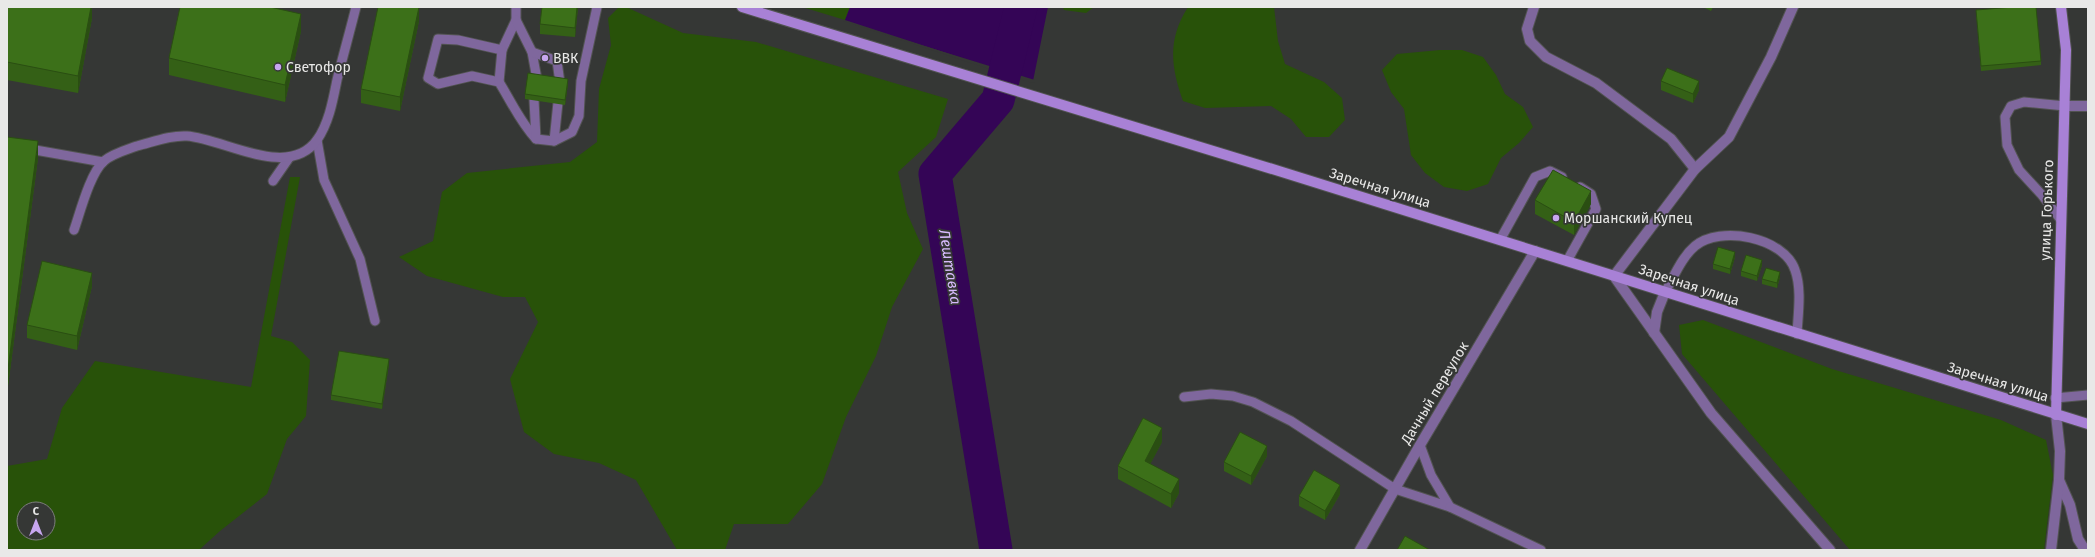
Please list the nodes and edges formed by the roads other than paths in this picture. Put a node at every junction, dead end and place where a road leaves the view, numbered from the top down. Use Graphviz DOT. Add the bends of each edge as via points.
graph roads {
  1 [pos="356,7"];
  2 [pos="516,7"];
  3 [pos="597,7"];
  4 [pos="742,7"];
  5 [pos="1793,7"];
  6 [pos="2061,7"];
  7 [pos="1532,11"];
  8 [pos="516,20"];
  9 [pos="502,50"];
  10 [pos="532,52"];
  11 [pos="499,82"];
  12 [pos="2065,106"];
  13 [pos="2088,106"];
  14 [pos="536,139"];
  15 [pos="317,140"];
  16 [pos="554,141"];
  17 [pos="7,145"];
  18 [pos="289,158"];
  19 [pos="103,162"];
  20 [pos="1694,169"];
  21 [pos="272,181"];
  22 [pos="2061,220"];
  23 [pos="74,230"];
  24 [pos="1500,240"];
  25 [pos="1535,251"];
  26 [pos="1567,261"];
  27 [pos="1614,276"];
  28 [pos="1665,292"];
  29 [pos="375,321"];
  30 [pos="1654,333"];
  31 [pos="1797,334"];
  32 [pos="2088,395"];
  33 [pos="1184,397"];
  34 [pos="2055,398"];
  35 [pos="2056,415"];
  36 [pos="2088,424"];
  37 [pos="1420,445"];
  38 [pos="2059,480"];
  39 [pos="1395,489"];
  40 [pos="1450,507"];
  41 [pos="1360,550"];
  42 [pos="1541,550"];
  43 [pos="1830,550"];
  44 [pos="2051,550"];
  45 [pos="2085,550"];
  1 -- 15 [label="lane" via="329,112"];
  2 -- 8 [label="lane"];
  3 -- 16 [label="lane" via="581,81 579,116 572,132"];
  4 -- 24 [label="main road, Заречная улица"];
  5 -- 20 [label="street" via="1771,58 1729,136"];
  6 -- 12 [label="main road, улица Горького" via="2066,50"];
  7 -- 20 [label="street" via="1526,29 1530,41 1546,57 1596,83 1671,139"];
  8 -- 9 [label="lane"];
  8 -- 10 [label="lane"];
  9 -- 11 [label="lane"];
  9 -- 11 [label="lane" via="458,40 438,39 428,78 438,84 472,76"];
  10 -- 14 [label="lane" via="537,79 534,100"];
  10 -- 16 [label="lane" via="557,62 560,82"];
  11 -- 14 [label="lane" via="524,126"];
  12 -- 13 [label="street"];
  12 -- 22 [label="main road, улица Горького"];
  12 -- 22 [label="lane" via="2024,102 2011,106 2005,117 2006,145 2019,170 2042,194"];
  14 -- 16 [label="lane"];
  15 -- 18 [label="lane" via="305,152"];
  15 -- 29 [label="lane" via="324,180 360,259"];
  17 -- 19 [label="lane"];
  18 -- 19 [label="lane" via="267,157 210,140 186,136 163,138"];
  18 -- 21 [label="lane"];
  19 -- 23 [label="lane" via="91,182"];
  20 -- 27 [label="street"];
  22 -- 34 [label="main road, улица Горького"];
  24 -- 25 [label="main road, Заречная улица"];
  24 -- 26 [label="lane" via="1535,176 1550,171 1591,194 1596,209"];
  25 -- 26 [label="main road, Заречная улица"];
  25 -- 37 [label="street, Дачный переулок"];
  26 -- 27 [label="main road, Заречная улица"];
  27 -- 28 [label="main road, Заречная улица"];
  27 -- 30 [label="street"];
  28 -- 30 [label="street" via="1657,312"];
  28 -- 31 [label="main road, Заречная улица"];
  28 -- 31 [label="lane" via="1684,258 1695,246 1708,238 1722,235 1753,239 1777,248 1788,257 1795,270 1798,285"];
  30 -- 43 [label="street" via="1711,413"];
  31 -- 35 [label="main road, Заречная улица"];
  32 -- 34 [label="lane"];
  33 -- 39 [label="lane" via="1211,394 1233,396 1253,402 1291,421"];
  34 -- 35 [label="main road, улица Горького"];
  35 -- 36 [label="main road, Заречная улица"];
  35 -- 38 [label="street" via="2060,451"];
  37 -- 39 [label="street, Дачный переулок"];
  37 -- 40 [label="lane" via="1431,475"];
  38 -- 44 [label="street"];
  38 -- 45 [label="street" via="2070,505 2078,539"];
  39 -- 40 [label="lane"];
  39 -- 41 [label="street, Дачный переулок"];
  40 -- 42 [label="lane"];
}
